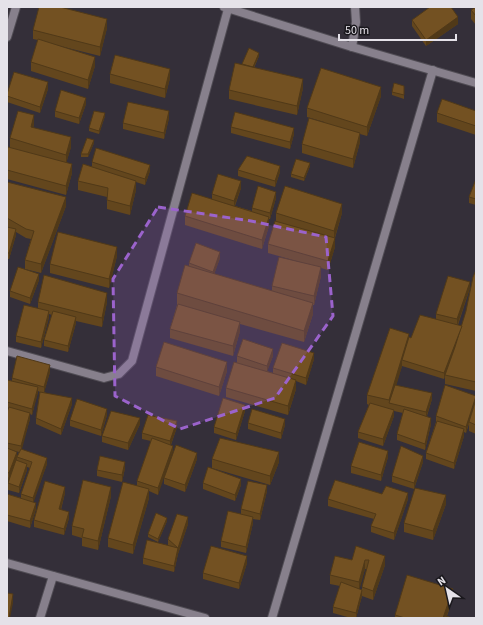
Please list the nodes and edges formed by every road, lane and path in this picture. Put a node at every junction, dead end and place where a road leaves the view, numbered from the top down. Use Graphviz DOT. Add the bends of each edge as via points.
graph roads {
  1 [pos="16,7"];
  2 [pos="355,7"];
  3 [pos="226,8"];
  4 [pos="7,37"];
  5 [pos="352,47"];
  6 [pos="433,70"];
  7 [pos="476,83"];
  8 [pos="7,352"];
  9 [pos="7,563"];
  10 [pos="53,576"];
  11 [pos="40,618"];
  12 [pos="205,618"];
  13 [pos="272,618"];
  1 -- 4 [label="street"];
  2 -- 5 [label="street" via="356,22"];
  3 -- 5 [label="street"];
  3 -- 8 [label="street" via="132,361 119,374 104,378"];
  5 -- 6 [label="street"];
  6 -- 7 [label="street"];
  6 -- 13 [label="street"];
  9 -- 10 [label="street"];
  10 -- 11 [label="street"];
  10 -- 12 [label="street"];
}
